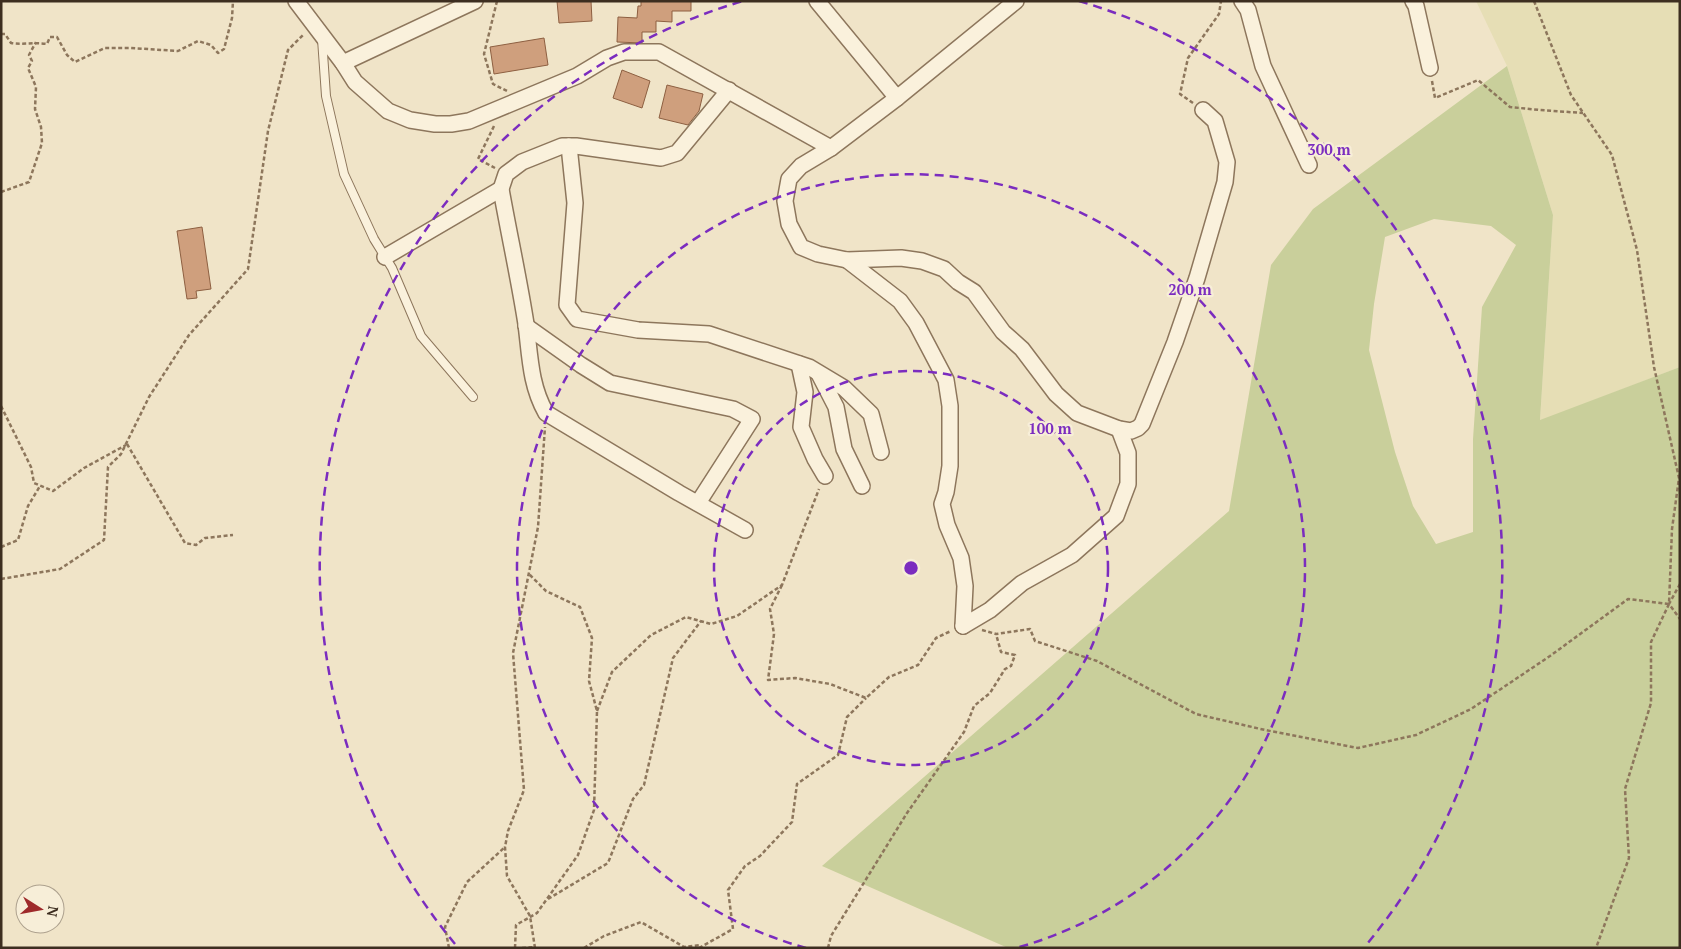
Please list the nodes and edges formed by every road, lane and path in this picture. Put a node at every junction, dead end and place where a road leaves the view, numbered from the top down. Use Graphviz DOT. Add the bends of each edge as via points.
graph roads {
  1 [pos="233,1"];
  2 [pos="475,1"];
  3 [pos="497,1"];
  4 [pos="817,1"];
  5 [pos="1016,1"];
  6 [pos="1221,1"];
  7 [pos="1242,1"];
  8 [pos="1413,1"];
  9 [pos="1534,1"];
  10 [pos="300,3"];
  11 [pos="318,30"];
  12 [pos="1,34"];
  13 [pos="36,42"];
  14 [pos="342,63"];
  15 [pos="1430,68"];
  16 [pos="729,90"];
  17 [pos="897,98"];
  18 [pos="521,99"];
  19 [pos="503,107"];
  20 [pos="1203,110"];
  21 [pos="1583,113"];
  22 [pos="569,146"];
  23 [pos="831,148"];
  24 [pos="1309,165"];
  25 [pos="506,174"];
  26 [pos="501,189"];
  27 [pos="1,192"];
  28 [pos="385,257"];
  29 [pos="847,260"];
  30 [pos="526,326"];
  31 [pos="799,364"];
  32 [pos="818,372"];
  33 [pos="474,397"];
  34 [pos="1,406"];
  35 [pos="546,413"];
  36 [pos="1119,429"];
  37 [pos="127,444"];
  38 [pos="881,452"];
  39 [pos="825,476"];
  40 [pos="40,486"];
  41 [pos="862,486"];
  42 [pos="698,503"];
  43 [pos="745,530"];
  44 [pos="233,535"];
  45 [pos="1,547"];
  46 [pos="528,573"];
  47 [pos="1,579"];
  48 [pos="1680,584"];
  49 [pos="782,585"];
  50 [pos="1669,604"];
  51 [pos="1680,619"];
  52 [pos="701,621"];
  53 [pos="964,626"];
  54 [pos="996,634"];
  55 [pos="866,698"];
  56 [pos="597,711"];
  57 [pos="505,847"];
  58 [pos="545,901"];
  59 [pos="530,916"];
  60 [pos="700,946"];
  61 [pos="449,948"];
  62 [pos="515,948"];
  63 [pos="522,948"];
  64 [pos="536,948"];
  65 [pos="584,948"];
  66 [pos="828,948"];
  67 [pos="1596,948"];
  1 -- 13 [label="path" via="224,49 218,53 198,41 178,51 105,48 75,62 57,37 50,37 47,44"];
  2 -- 14 [label="street"];
  3 -- 18 [label="path" via="484,54 493,84"];
  4 -- 17 [label="street"];
  5 -- 17 [label="street"];
  6 -- 20 [label="path" via="1218,14 1188,58 1180,94"];
  7 -- 24 [label="street" via="1248,10 1263,66"];
  8 -- 15 [label="street"];
  9 -- 21 [label="path" via="1571,95"];
  10 -- 11 [label="street"];
  11 -- 14 [label="street"];
  11 -- 28 [label="lane" via="326,96 344,174"];
  11 -- 37 [label="path" via="288,50 268,131 248,269 189,335 149,397"];
  12 -- 13 [label="path" via="5,34 12,43"];
  13 -- 27 [label="path" via="29,55 32,61 28,68 36,87 35,109 42,143 29,182"];
  14 -- 19 [label="street" via="355,82 388,111 410,120 451,124 469,121"];
  15 -- 21 [label="path" via="1435,98 1478,80 1510,106"];
  16 -- 18 [label="street" via="659,52 639,51 607,58 577,76"];
  16 -- 22 [label="street" via="677,153 661,158"];
  16 -- 23 [label="street"];
  17 -- 23 [label="street"];
  18 -- 19 [label="street"];
  19 -- 25 [label="path" via="478,159"];
  20 -- 36 [label="street" via="1215,121 1227,162 1225,182 1197,278 1142,424 1131,431"];
  21 -- 50 [label="path" via="1612,155 1637,250 1654,367 1679,478 1672,529"];
  22 -- 25 [label="street" via="522,162"];
  22 -- 31 [label="street" via="574,203 567,305 577,319 638,330 709,334"];
  23 -- 29 [label="street" via="801,166 789,179 785,201 789,224 802,247"];
  25 -- 26 [label="street"];
  26 -- 28 [label="street"];
  26 -- 30 [label="street"];
  28 -- 33 [label="lane" via="420,336"];
  29 -- 36 [label="street" via="902,258 944,269 974,292 1056,394 1077,413"];
  29 -- 53 [label="street" via="900,301 916,323 946,380 950,406 950,466 942,504 961,558 965,586"];
  30 -- 35 [label="street" via="533,382"];
  30 -- 42 [label="street" via="610,383 733,409 752,419"];
  31 -- 32 [label="street"];
  31 -- 39 [label="street" via="804,392 801,427"];
  32 -- 38 [label="street" via="844,388 871,414"];
  32 -- 41 [label="street" via="836,407 844,449"];
  34 -- 40 [label="path" via="31,466 34,483"];
  35 -- 42 [label="street"];
  35 -- 46 [label="path" via="538,527"];
  36 -- 53 [label="street" via="1128,453 1128,484 1116,516 1072,555 1022,583 990,610"];
  37 -- 40 [label="path" via="84,468 53,491"];
  37 -- 44 [label="path" via="185,543 196,545 205,538"];
  37 -- 47 [label="path" via="108,467 104,540 60,569"];
  39 -- 49 [label="path"];
  40 -- 45 [label="path" via="28,506 18,540"];
  42 -- 43 [label="street"];
  46 -- 56 [label="path" via="546,592 580,607 592,638 588,681"];
  46 -- 57 [label="path" via="513,653 524,790"];
  48 -- 50 [label="path"];
  49 -- 52 [label="path" via="737,616 711,624"];
  49 -- 55 [label="path" via="770,609 774,634 768,680 795,678 830,684"];
  50 -- 51 [label="path"];
  50 -- 54 [label="path" via="1628,599 1470,709 1416,734 1358,748 1196,714 1097,661 1035,641 1030,629"];
  50 -- 67 [label="path" via="1651,642 1651,703 1625,789 1629,858"];
  52 -- 56 [label="path" via="686,617 651,635 612,672"];
  52 -- 58 [label="path" via="673,658 644,785 633,798 608,863"];
  53 -- 54 [label="path"];
  53 -- 55 [label="path" via="936,638 918,665 889,678"];
  54 -- 66 [label="path" via="1001,652 1015,655 1011,666 1005,669 990,693 974,706 964,732 907,812 831,936"];
  55 -- 60 [label="path" via="847,717 838,756 797,784 792,822 760,856 745,866 728,890 733,930"];
  56 -- 58 [label="path" via="594,810 578,855"];
  57 -- 59 [label="path" via="507,876"];
  57 -- 61 [label="path" via="468,882 445,927"];
  58 -- 59 [label="path" via="537,913"];
  59 -- 62 [label="path" via="516,924"];
  59 -- 64 [label="path"];
  60 -- 65 [label="path" via="684,947 641,922 604,936"];
  63 -- 64 [label="path"];
}
